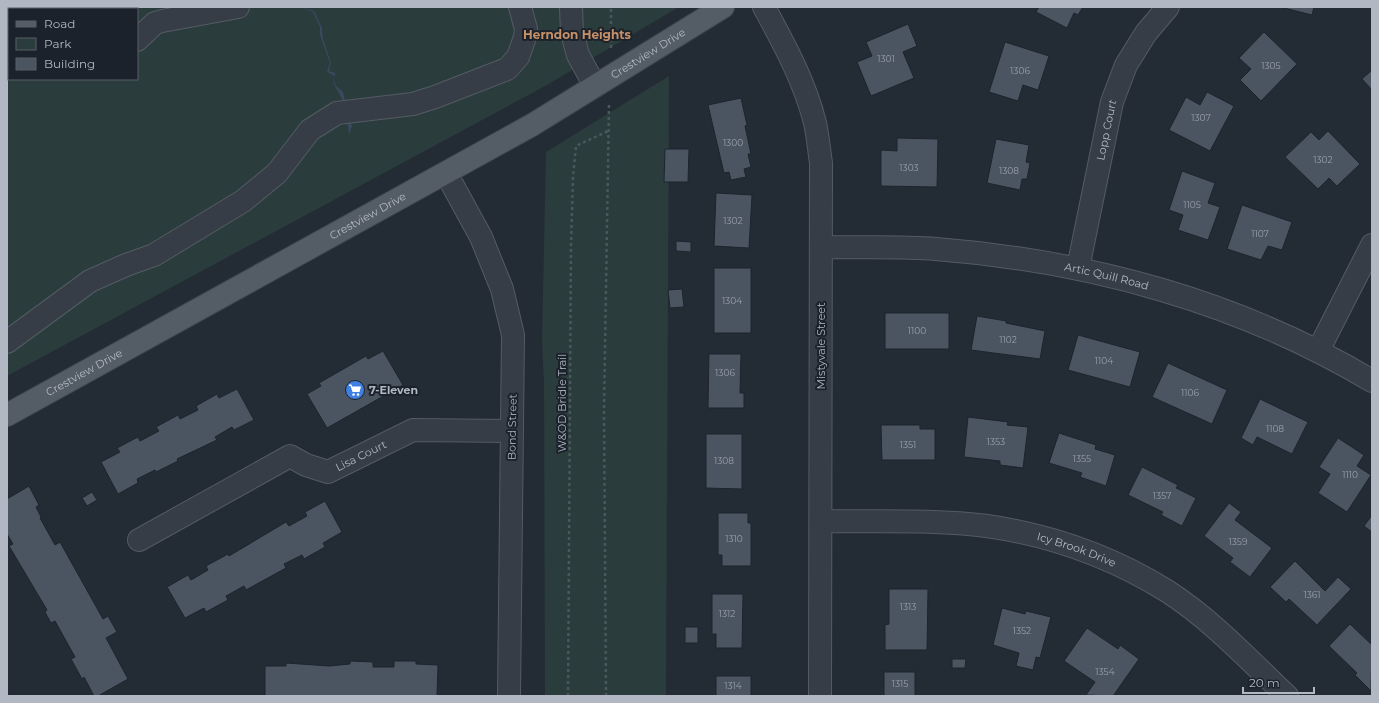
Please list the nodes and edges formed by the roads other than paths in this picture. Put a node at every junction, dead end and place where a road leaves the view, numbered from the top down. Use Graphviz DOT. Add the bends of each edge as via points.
graph roads {
  1 [pos="238,7"];
  2 [pos="520,7"];
  3 [pos="571,7"];
  4 [pos="723,7"];
  5 [pos="764,7"];
  6 [pos="1168,7"];
  7 [pos="138,39"];
  8 [pos="602,81"];
  9 [pos="446,173"];
  10 [pos="1372,245"];
  11 [pos="822,247"];
  12 [pos="1078,268"];
  13 [pos="7,342"];
  14 [pos="1318,351"];
  15 [pos="1372,381"];
  16 [pos="7,415"];
  17 [pos="512,431"];
  18 [pos="821,521"];
  19 [pos="138,540"];
  20 [pos="509,696"];
  21 [pos="820,696"];
  22 [pos="1287,696"];
  1 -- 7 [label="street" via="155,23"];
  2 -- 13 [label="street" via="526,29 524,43 518,57 507,69 435,98 413,104 345,111 310,130 277,173 243,201 154,255 90,281"];
  3 -- 8 [label="street" via="572,33 578,55"];
  4 -- 8 [label="main road, Crestview Drive"];
  5 -- 11 [label="street, Mistyvale Street" via="789,53 815,123 821,163"];
  6 -- 12 [label="street, Lopp Court" via="1146,33 1126,66 1112,102"];
  8 -- 9 [label="main road, Crestview Drive" via="532,125"];
  9 -- 16 [label="main road, Crestview Drive"];
  9 -- 17 [label="street, Bond Street" via="481,237 502,288 513,335"];
  10 -- 14 [label="street"];
  11 -- 12 [label="street, Artic Quill Road" via="935,249 1028,259"];
  11 -- 18 [label="street, Mistyvale Street"];
  12 -- 14 [label="street, Artic Quill Road" via="1184,296 1252,321"];
  14 -- 15 [label="street, Artic Quill Road"];
  17 -- 19 [label="street, Lisa Court" via="413,430 328,472 306,465 290,456"];
  17 -- 20 [label="street, Bond Street"];
  18 -- 21 [label="street, Mistyvale Street"];
  18 -- 22 [label="street, Icy Brook Drive" via="956,523 986,526 1035,535 1082,549 1126,568 1167,592 1209,623"];
}
